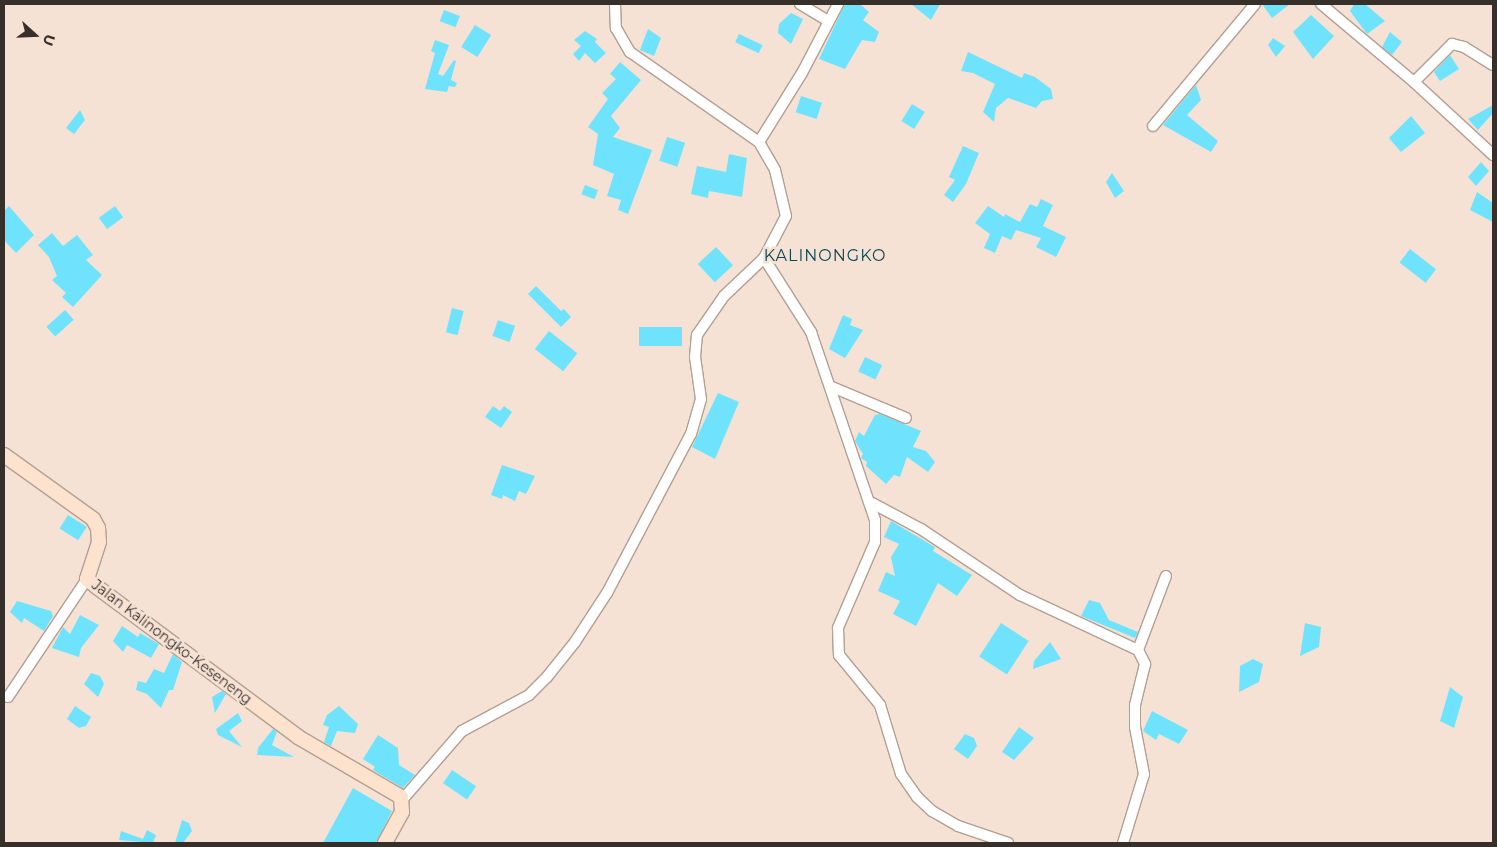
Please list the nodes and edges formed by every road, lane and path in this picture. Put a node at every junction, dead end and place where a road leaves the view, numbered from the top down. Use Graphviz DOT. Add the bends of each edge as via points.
graph roads {
  1 [pos="615,4"];
  2 [pos="800,4"];
  3 [pos="838,4"];
  4 [pos="1255,4"];
  5 [pos="1321,4"];
  6 [pos="828,21"];
  7 [pos="1493,65"];
  8 [pos="1414,82"];
  9 [pos="1153,126"];
  10 [pos="759,142"];
  11 [pos="1493,155"];
  12 [pos="764,258"];
  13 [pos="832,387"];
  14 [pos="906,418"];
  15 [pos="4,455"];
  16 [pos="872,503"];
  17 [pos="1166,576"];
  18 [pos="88,579"];
  19 [pos="1138,650"];
  20 [pos="8,697"];
  21 [pos="402,799"];
  22 [pos="385,843"];
  23 [pos="1008,843"];
  24 [pos="1123,843"];
  1 -- 10 [label="street" via="616,28 630,52"];
  2 -- 6 [label="street"];
  3 -- 6 [label="street"];
  4 -- 9 [label="street"];
  5 -- 8 [label="street"];
  6 -- 10 [label="street" via="802,73"];
  7 -- 8 [label="street" via="1464,46 1452,44"];
  8 -- 11 [label="street"];
  10 -- 12 [label="street" via="775,170 785,210 784,224"];
  12 -- 13 [label="street" via="811,332"];
  12 -- 21 [label="street" via="724,296 697,335 694,357 701,399 691,434 606,593 575,642 529,695 462,731"];
  13 -- 14 [label="street"];
  13 -- 16 [label="street"];
  15 -- 18 [label="street, Jalan Kalinongko-Keseneng" via="88,515 96,525 98,551"];
  16 -- 19 [label="street" via="921,529 1020,595"];
  16 -- 23 [label="street" via="875,542 838,628 839,655 880,705 902,774 917,797 932,811 958,826"];
  17 -- 19 [label="street"];
  18 -- 20 [label="street"];
  18 -- 21 [label="street, Jalan Kalinongko-Keseneng" via="298,737"];
  19 -- 24 [label="street" via="1145,664 1135,712 1144,774"];
  21 -- 22 [label="street" via="402,812"];
}
